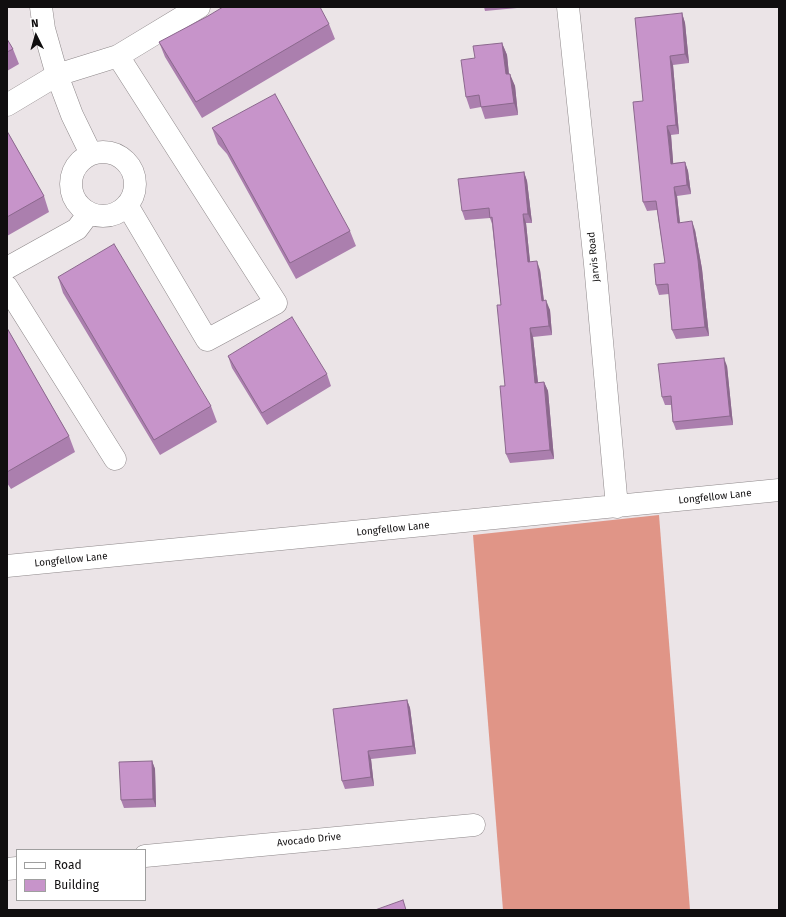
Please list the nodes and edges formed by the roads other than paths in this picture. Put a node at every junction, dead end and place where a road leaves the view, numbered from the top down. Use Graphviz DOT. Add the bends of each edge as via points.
graph roads {
  1 [pos="41,7"];
  2 [pos="199,7"];
  3 [pos="568,7"];
  4 [pos="118,56"];
  5 [pos="57,75"];
  6 [pos="7,105"];
  7 [pos="91,154"];
  8 [pos="127,205"];
  9 [pos="88,213"];
  10 [pos="7,268"];
  11 [pos="7,287"];
  12 [pos="115,459"];
  13 [pos="779,490"];
  14 [pos="617,507"];
  15 [pos="7,566"];
  16 [pos="474,824"];
  17 [pos="146,856"];
  1 -- 5 [label="street" via="44,29"];
  2 -- 4 [label="street"];
  3 -- 14 [label="street, Jarvis Road"];
  4 -- 5 [label="street"];
  4 -- 8 [label="street" via="276,303 207,340"];
  5 -- 6 [label="street"];
  5 -- 7 [label="street"];
  7 -- 8 [label="street" via="112,154 129,165 135,185"];
  7 -- 9 [label="street" via="75,168 71,178 74,198"];
  8 -- 9 [label="street" via="109,216"];
  9 -- 10 [label="street" via="77,229"];
  11 -- 12 [label="street"];
  13 -- 14 [label="street, Longfellow Lane"];
  14 -- 15 [label="street, Longfellow Lane"];
  16 -- 17 [label="street, Avocado Drive"];
}
